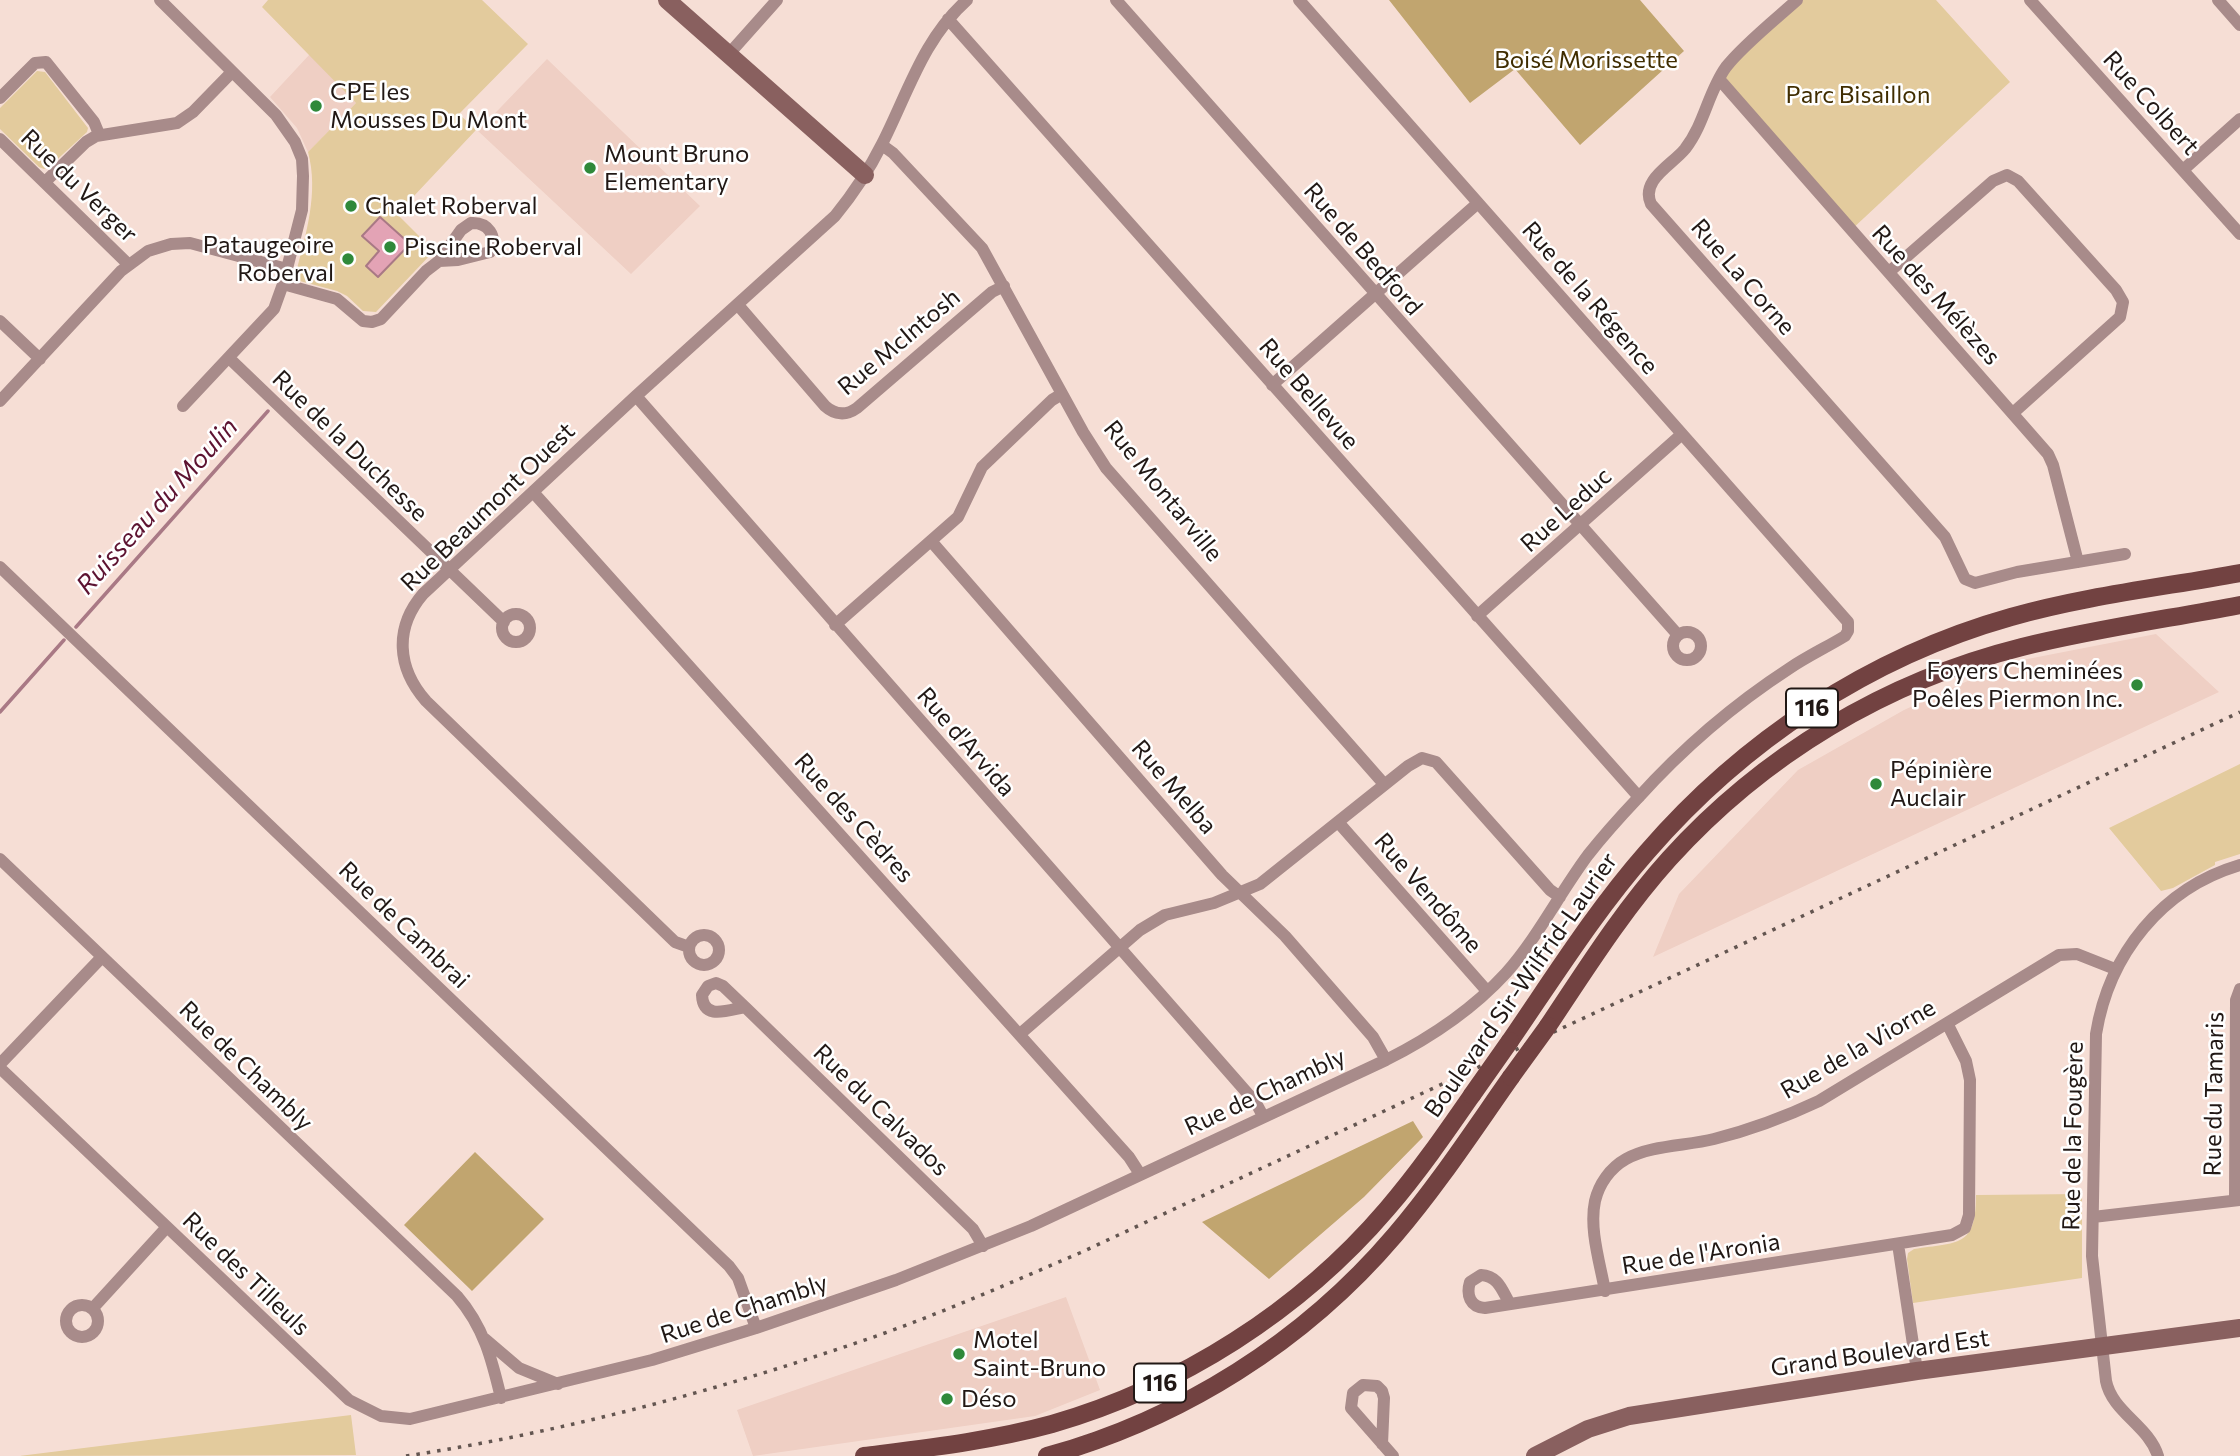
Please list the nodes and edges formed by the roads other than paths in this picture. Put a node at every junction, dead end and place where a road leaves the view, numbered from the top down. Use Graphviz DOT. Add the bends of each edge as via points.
graph roads {
  1 [pos="160,0"];
  2 [pos="667,0"];
  3 [pos="777,0"];
  4 [pos="967,0"];
  5 [pos="1116,0"];
  6 [pos="1298,0"];
  7 [pos="1797,0"];
  8 [pos="2031,0"];
  9 [pos="2218,0"];
  10 [pos="948,19"];
  11 [pos="2240,24"];
  12 [pos="728,55"];
  13 [pos="232,72"];
  14 [pos="1719,79"];
  15 [pos="0,98"];
  16 [pos="2240,119"];
  17 [pos="100,134"];
  18 [pos="0,139"];
  19 [pos="882,145"];
  20 [pos="2183,170"];
  21 [pos="865,174"];
  22 [pos="44,182"];
  23 [pos="1478,203"];
  24 [pos="2240,234"];
  25 [pos="439,261"];
  26 [pos="128,264"];
  27 [pos="287,268"];
  28 [pos="1889,272"];
  29 [pos="283,284"];
  30 [pos="1004,286"];
  31 [pos="1375,294"];
  32 [pos="738,305"];
  33 [pos="0,321"];
  34 [pos="229,358"];
  35 [pos="40,359"];
  36 [pos="1272,385"];
  37 [pos="1062,394"];
  38 [pos="636,397"];
  39 [pos="0,401"];
  40 [pos="183,406"];
  41 [pos="2012,413"];
  42 [pos="1682,434"];
  43 [pos="533,492"];
  44 [pos="1580,525"];
  45 [pos="931,541"];
  46 [pos="2125,554"];
  47 [pos="2078,562"];
  48 [pos="0,568"];
  49 [pos="449,570"];
  50 [pos="2240,573"];
  51 [pos="2240,605"];
  52 [pos="1477,616"];
  53 [pos="503,622"];
  54 [pos="835,625"];
  55 [pos="1849,625"];
  56 [pos="1678,635"];
  57 [pos="1384,784"];
  58 [pos="1639,797"];
  59 [pos="1338,822"];
  60 [pos="0,859"];
  61 [pos="2240,865"];
  62 [pos="1241,893"];
  63 [pos="1560,898"];
  64 [pos="689,947"];
  65 [pos="1118,947"];
  66 [pos="102,957"];
  67 [pos="2115,969"];
  68 [pos="2240,989"];
  69 [pos="1487,991"];
  70 [pos="745,1007"];
  71 [pos="1947,1023"];
  72 [pos="1020,1034"];
  73 [pos="1386,1060"];
  74 [pos="0,1066"];
  75 [pos="1263,1116"];
  76 [pos="1140,1174"];
  77 [pos="2237,1200"];
  78 [pos="2092,1217"];
  79 [pos="167,1227"];
  80 [pos="1898,1244"];
  81 [pos="984,1246"];
  82 [pos="1605,1291"];
  83 [pos="1510,1304"];
  84 [pos="93,1308"];
  85 [pos="756,1328"];
  86 [pos="2240,1328"];
  87 [pos="485,1339"];
  88 [pos="2102,1346"];
  89 [pos="1917,1371"];
  90 [pos="558,1384"];
  91 [pos="501,1398"];
  92 [pos="1382,1444"];
  93 [pos="1538,1455"];
  94 [pos="864,1456"];
  95 [pos="1047,1456"];
  96 [pos="1393,1456"];
  97 [pos="2158,1456"];
  1 -- 13 [label="street"];
  2 -- 12 [label="street"];
  3 -- 12 [label="street"];
  4 -- 10 [label="street, Rue Beaumont Ouest"];
  5 -- 31 [label="street, Rue de Bedford"];
  6 -- 23 [label="street, Rue de la Régence"];
  7 -- 14 [label="street, Rue La Corne" via="1727,65"];
  8 -- 20 [label="street, Rue Colbert"];
  9 -- 11 [label="street"];
  10 -- 19 [label="street, Rue Beaumont Ouest" via="920,61"];
  10 -- 36 [label="street, Rue Bellevue"];
  12 -- 21 [label="street"];
  13 -- 17 [label="street" via="177,122"];
  13 -- 27 [label="street" via="276,115 302,159 302,210"];
  14 -- 28 [label="street, Rue des Mélèzes"];
  14 -- 47 [label="street, Rue La Corne" via="1697,134 1651,182 1649,201 1945,537 1966,580 1977,582"];
  15 -- 17 [label="street" via="35,63 46,62"];
  16 -- 20 [label="street"];
  17 -- 22 [label="street"];
  18 -- 22 [label="street, Rue du Verger"];
  19 -- 21 [label="street, Rue Beaumont Ouest"];
  19 -- 30 [label="street, Rue Montarville" via="972,235"];
  20 -- 24 [label="street, Rue Colbert"];
  21 -- 32 [label="street, Rue Beaumont Ouest" via="829,222"];
  22 -- 26 [label="street, Rue du Verger"];
  23 -- 31 [label="street"];
  23 -- 42 [label="street, Rue de la Régence"];
  25 -- 29 [label="street" via="381,319 372,322 363,321 337,299"];
  26 -- 27 [label="street" via="153,249 184,243"];
  26 -- 35 [label="street"];
  27 -- 29 [label="street"];
  28 -- 41 [label="street, Rue des Mélèzes"];
  28 -- 41 [label="street" via="1993,181 2007,175 2018,181 2116,290 2123,299 2120,317"];
  29 -- 34 [label="street" via="274,309"];
  30 -- 32 [label="street, Rue McIntosh" via="844,414 824,406"];
  30 -- 37 [label="street, Rue Montarville"];
  31 -- 36 [label="street"];
  31 -- 44 [label="street, Rue de Bedford"];
  32 -- 38 [label="street, Rue Beaumont Ouest"];
  33 -- 35 [label="street"];
  34 -- 40 [label="street"];
  34 -- 49 [label="street, Rue de la Duchesse"];
  35 -- 39 [label="street"];
  36 -- 52 [label="street, Rue Bellevue"];
  37 -- 45 [label="street" via="982,467 961,514"];
  37 -- 57 [label="street, Rue Montarville" via="1106,468"];
  38 -- 43 [label="street, Rue Beaumont Ouest"];
  38 -- 54 [label="street, Rue d'Arvida"];
  41 -- 47 [label="street, Rue des Mélèzes" via="2052,461"];
  42 -- 44 [label="street, Rue Leduc"];
  42 -- 55 [label="street, Rue de la Régence"];
  43 -- 49 [label="street, Rue Beaumont Ouest"];
  43 -- 72 [label="street, Rue des Cèdres"];
  44 -- 52 [label="street, Rue Leduc"];
  44 -- 56 [label="street, Rue de Bedford"];
  45 -- 54 [label="street"];
  45 -- 62 [label="street, Rue Melba"];
  46 -- 47 [label="street"];
  48 -- 85 [label="street, Rue de Cambrai" via="729,1266"];
  49 -- 53 [label="street, Rue de la Duchesse"];
  49 -- 64 [label="street, Rue Beaumont Ouest" via="420,598 402,634 402,654 413,684 675,942"];
  50 -- 94 [label="main road, Boulevard Sir-Wilfrid-Laurier / 116, bridge" via="2013,616 1918,650 1837,691 1759,744 1671,825 1598,915 1399,1195 1347,1251 1284,1306 1212,1354 1144,1390 1058,1422 971,1442"];
  51 -- 95 [label="main road, Boulevard Sir-Wilfrid-Laurier / 116, bridge" via="2095,631 1960,665 1902,688 1831,725 1754,779 1680,847 1633,903 1409,1218 1361,1273 1310,1320 1185,1402 1120,1432"];
  52 -- 58 [label="street, Rue Bellevue"];
  54 -- 65 [label="street, Rue d'Arvida"];
  55 -- 58 [label="street, Rue de Chambly" via="1842,637 1728,713"];
  57 -- 59 [label="street"];
  57 -- 63 [label="street" via="1416,760 1434,760"];
  58 -- 63 [label="street, Rue de Chambly" via="1588,855"];
  59 -- 62 [label="street" via="1260,884"];
  59 -- 69 [label="street, Rue Vendôme"];
  60 -- 66 [label="street, Rue de Chambly"];
  61 -- 67 [label="street, Rue de la Fougère" via="2203,880 2168,903"];
  62 -- 65 [label="street" via="1165,915"];
  62 -- 73 [label="street, Rue Melba" via="1285,936 1364,1027"];
  63 -- 69 [label="street, Rue de Chambly" via="1523,951"];
  65 -- 72 [label="street"];
  65 -- 75 [label="street, Rue d'Arvida"];
  66 -- 74 [label="street"];
  66 -- 87 [label="street, Rue de Chambly" via="457,1296"];
  67 -- 71 [label="street, Rue de la Viorne" via="2077,954 2063,954"];
  67 -- 78 [label="street, Rue de la Fougère" via="2101,1008 2095,1045"];
  68 -- 77 [label="street, Rue du Tamaris" via="2236,1000"];
  69 -- 73 [label="street, Rue de Chambly" via="1429,1036"];
  70 -- 81 [label="street, Rue du Calvados" via="973,1229"];
  71 -- 80 [label="street, Rue de l'Aronia" via="1970,1076 1969,1219 1956,1234"];
  71 -- 82 [label="street, Rue de la Viorne" via="1795,1112 1737,1133 1642,1152 1620,1163 1603,1182 1594,1206"];
  72 -- 76 [label="street, Rue des Cèdres"];
  73 -- 75 [label="street, Rue de Chambly"];
  74 -- 79 [label="street, Rue des Tilleuls"];
  75 -- 76 [label="street, Rue de Chambly"];
  76 -- 81 [label="street, Rue de Chambly"];
  77 -- 78 [label="street, Rue du Tamaris"];
  78 -- 88 [label="street, Rue de la Fougère"];
  79 -- 84 [label="street"];
  79 -- 91 [label="street, Rue des Tilleuls" via="367,1412 395,1419 417,1418"];
  80 -- 82 [label="street, Rue de l'Aronia"];
  80 -- 89 [label="street"];
  81 -- 85 [label="street, Rue de Chambly"];
  82 -- 83 [label="street, Rue de l'Aronia"];
  85 -- 90 [label="street, Rue de Chambly"];
  86 -- 88 [label="street, Grand Boulevard Est"];
  87 -- 90 [label="street, Rue de Chambly" via="519,1368"];
  87 -- 91 [label="street, Rue de Chambly"];
  88 -- 89 [label="street, Grand Boulevard Est"];
  88 -- 97 [label="street, Rue de la Fougère" via="2110,1392"];
  89 -- 93 [label="street, Grand Boulevard Est" via="1629,1416 1588,1429"];
  90 -- 91 [label="street, Rue de Chambly"];
  92 -- 96 [label="street"];
}
